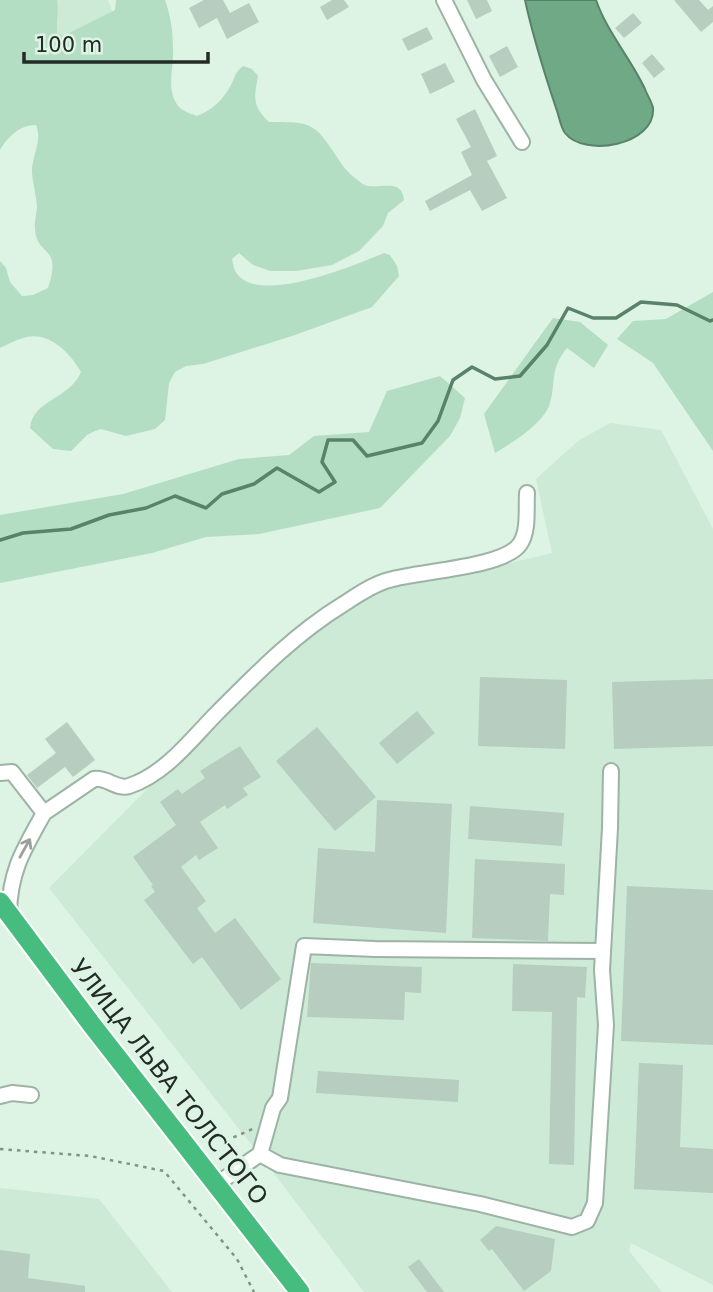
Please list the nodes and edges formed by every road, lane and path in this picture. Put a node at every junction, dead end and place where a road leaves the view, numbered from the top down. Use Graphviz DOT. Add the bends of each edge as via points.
graph roads {
  1 [pos="444,0"];
  2 [pos="522,142"];
  3 [pos="527,493"];
  4 [pos="611,771"];
  5 [pos="0,773"];
  6 [pos="44,813"];
  7 [pos="4,908"];
  8 [pos="603,951"];
  9 [pos="31,1095"];
  10 [pos="0,1096"];
  11 [pos="269,1122"];
  12 [pos="208,1138"];
  13 [pos="0,1149"];
  14 [pos="260,1154"];
  15 [pos="217,1184"];
  16 [pos="254,1292"];
  17 [pos="300,1292"];
  1 -- 2 [label="street"];
  3 -- 6 [label="street" via="525,532 512,553 387,580 342,605 277,653 155,773 121,787 94,779"];
  4 -- 8 [label="street"];
  5 -- 6 [label="street" via="12,772"];
  7 -- 6 [label="street, one-way" via="13,872"];
  7 -- 15 [label="highway, УЛИЦА ЛЬВА ТОЛСТОГО"];
  8 -- 11 [label="street" via="304,946 280,1098"];
  8 -- 14 [label="street" via="606,1026 596,1203 587,1221 572,1227 280,1165"];
  9 -- 10 [label="street"];
  11 -- 12 [label="path" via="232,1138"];
  11 -- 14 [label="street"];
  13 -- 16 [label="path" via="90,1156 164,1171 237,1259"];
  14 -- 15 [label="street"];
  15 -- 17 [label="highway, УЛИЦА ЛЬВА ТОЛСТОГО"];
}
